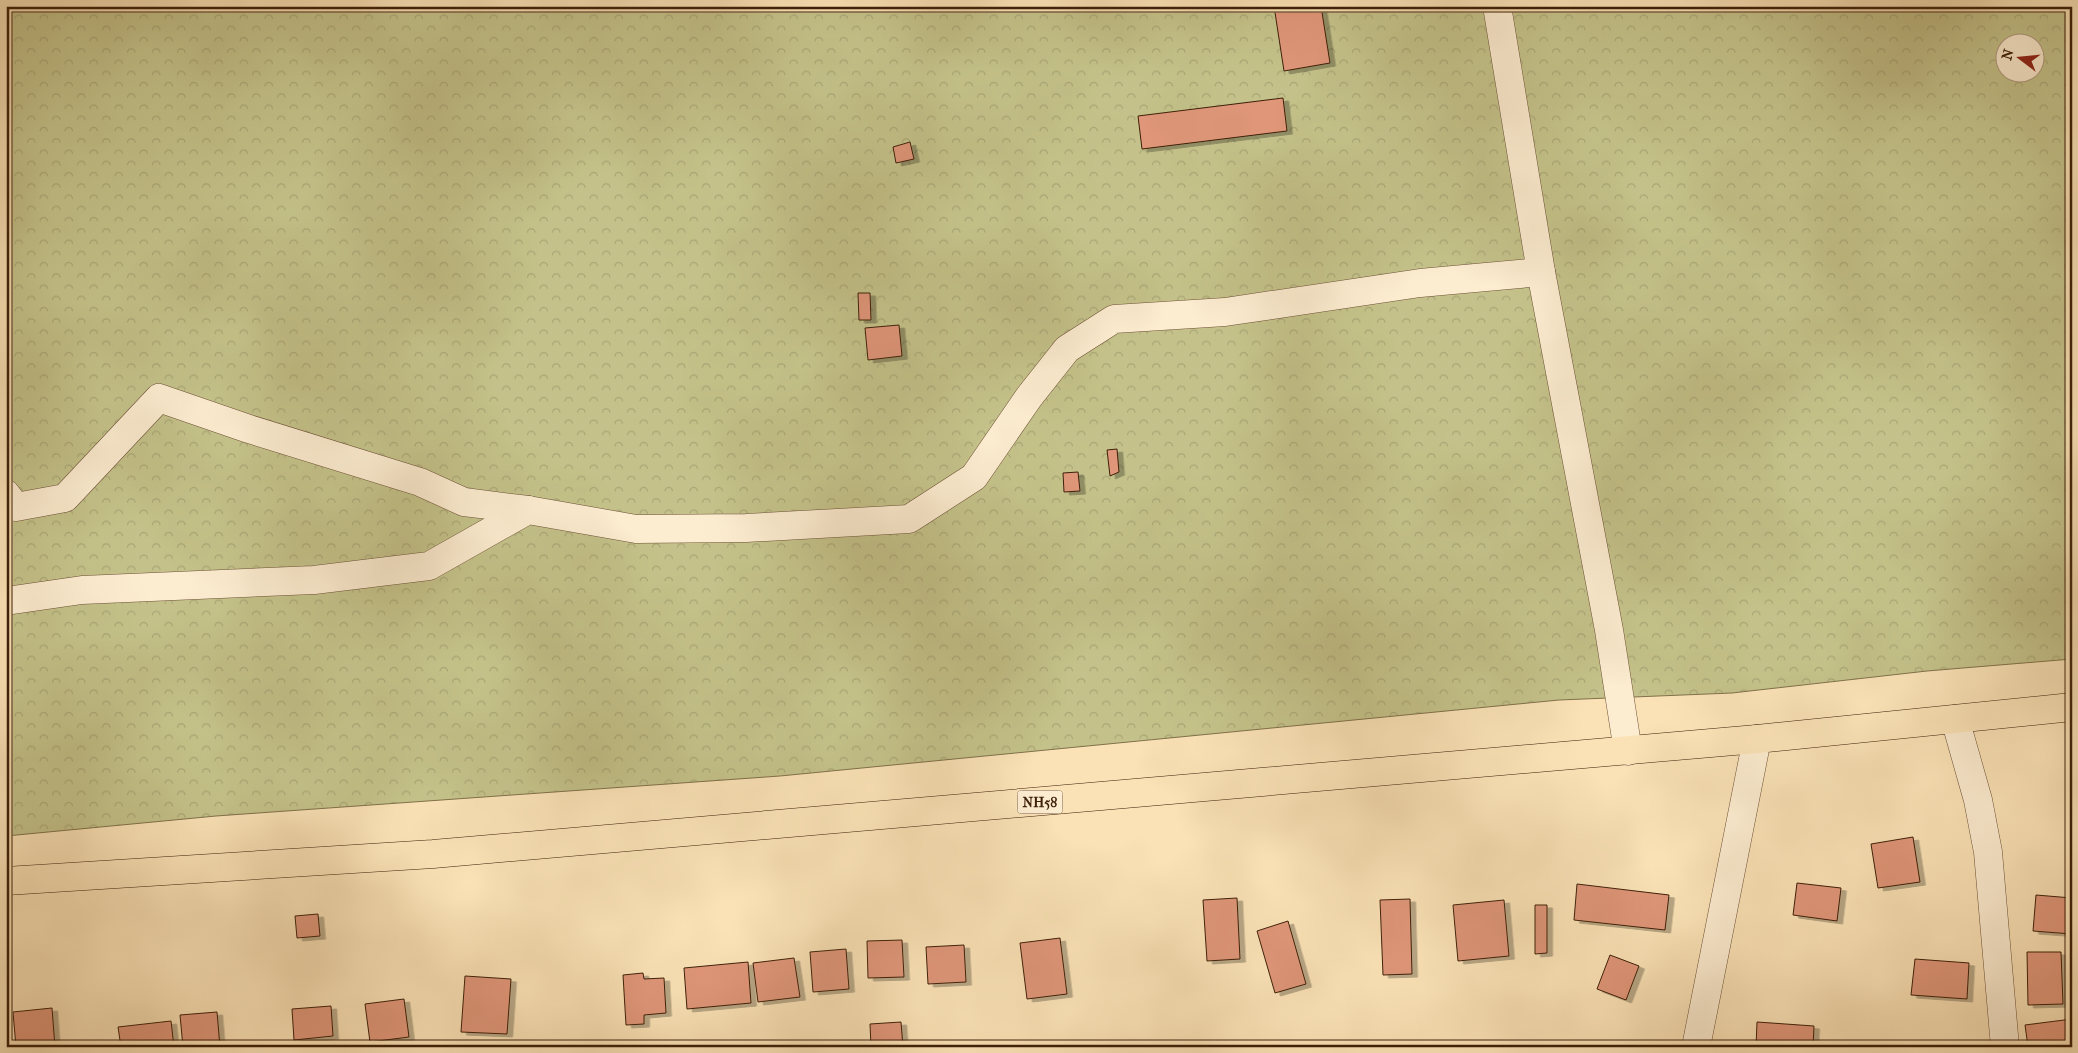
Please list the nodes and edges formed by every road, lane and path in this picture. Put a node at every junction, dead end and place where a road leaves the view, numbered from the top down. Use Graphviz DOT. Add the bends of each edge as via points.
graph roads {
  1 [pos="1497,6"];
  2 [pos="1541,272"];
  3 [pos="6,494"];
  4 [pos="528,510"];
  5 [pos="6,601"];
  6 [pos="2072,707"];
  7 [pos="1955,719"];
  8 [pos="1757,739"];
  9 [pos="1628,751"];
  10 [pos="6,881"];
  11 [pos="1696,1047"];
  12 [pos="2006,1047"];
  1 -- 2 [label="street"];
  2 -- 4 [label="street" via="1420,283 1225,312 1114,319 1067,349 1029,397 974,477 910,519 636,530"];
  2 -- 9 [label="street" via="1609,630"];
  3 -- 4 [label="street" via="16,507 65,498 159,398 420,482 464,502"];
  4 -- 5 [label="street" via="429,566 314,580 82,590"];
  6 -- 7 [label="main road, NH58"];
  7 -- 8 [label="main road, NH58"];
  7 -- 12 [label="street" via="1978,800 1988,852"];
  8 -- 9 [label="main road, NH58"];
  8 -- 11 [label="street"];
  9 -- 10 [label="main road, NH58" via="433,854"];
}
